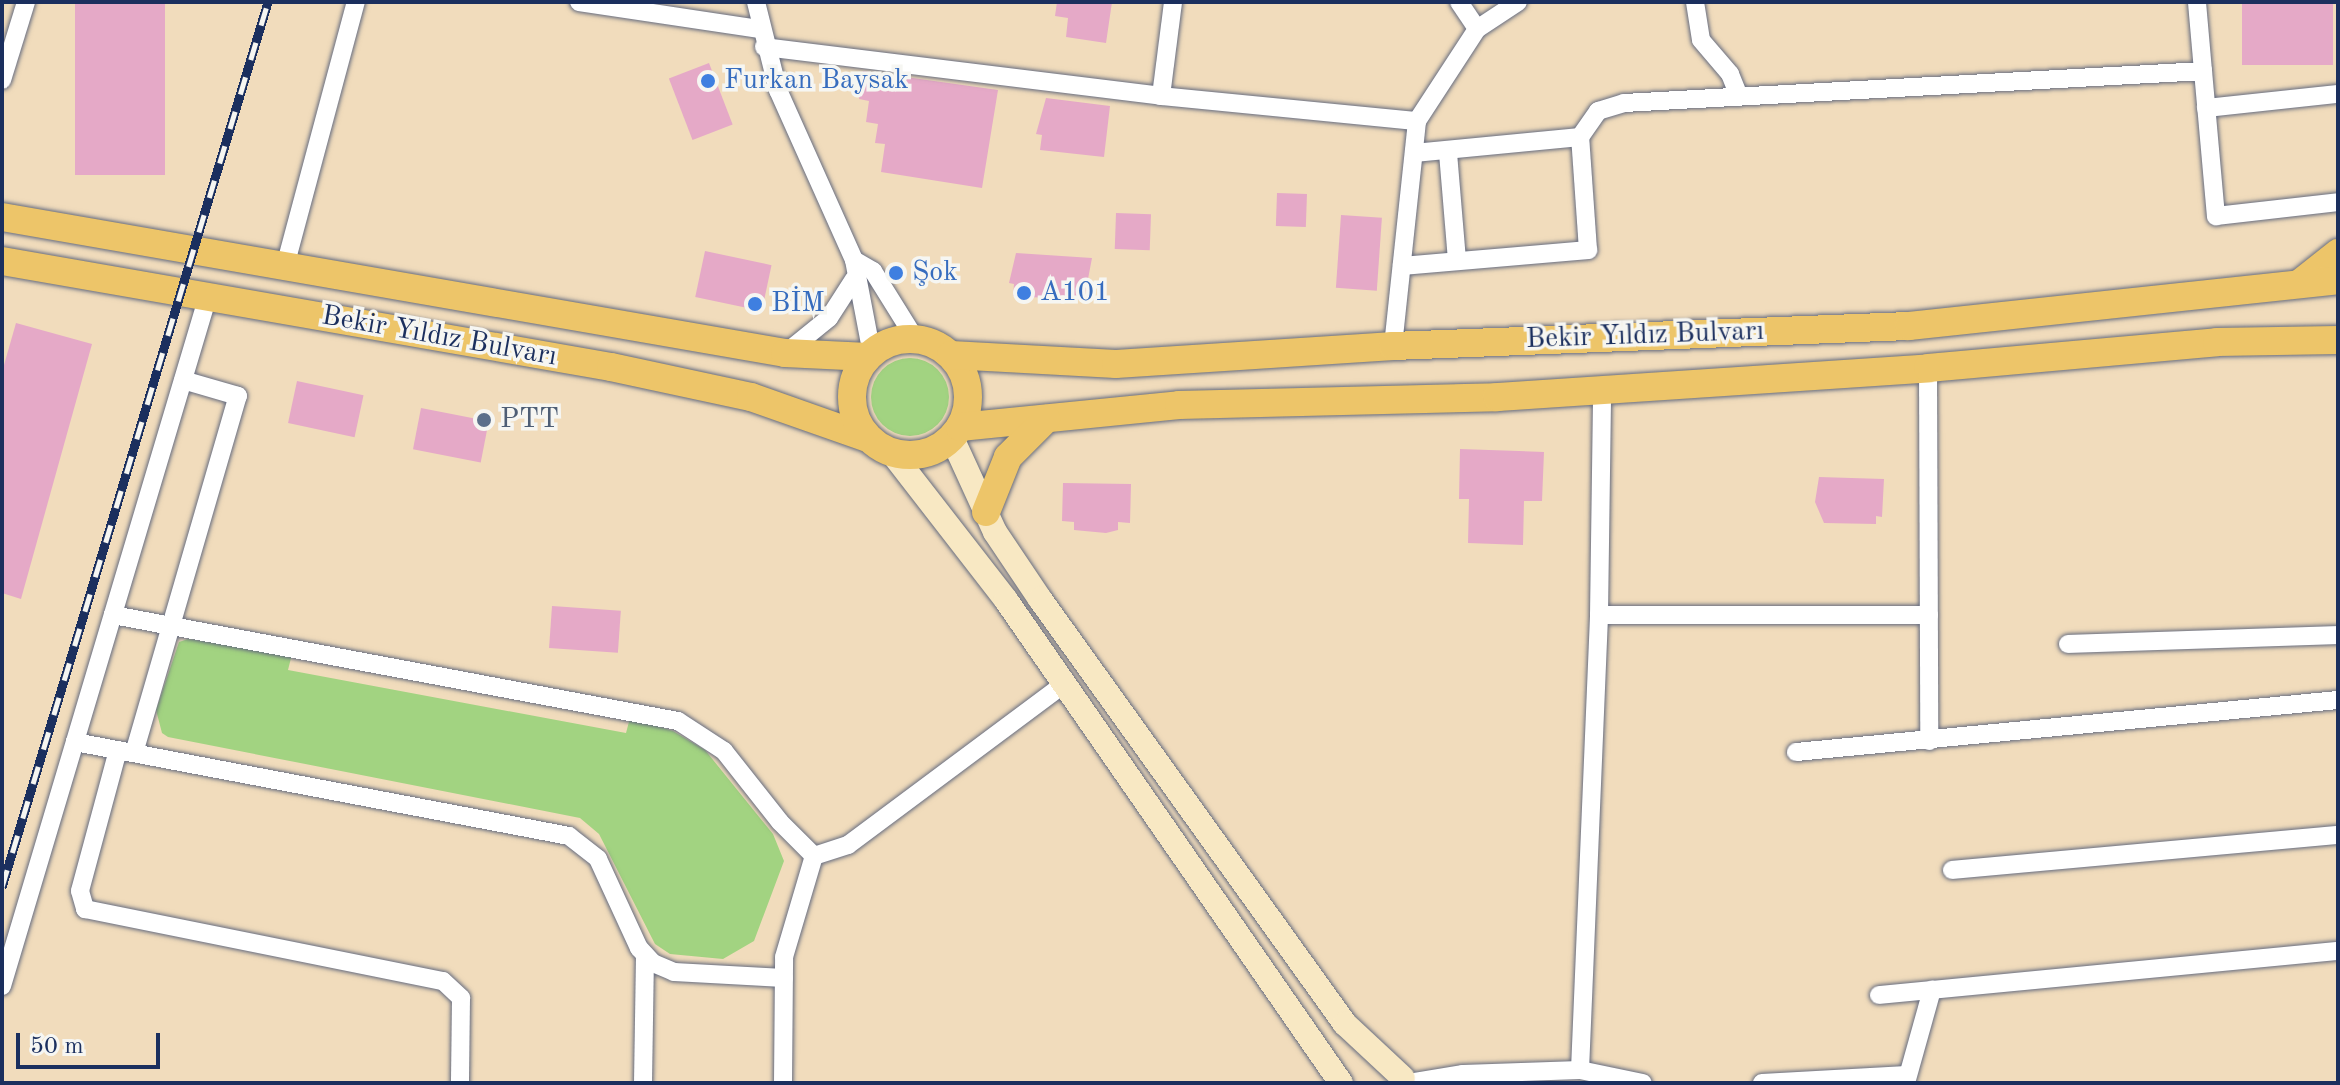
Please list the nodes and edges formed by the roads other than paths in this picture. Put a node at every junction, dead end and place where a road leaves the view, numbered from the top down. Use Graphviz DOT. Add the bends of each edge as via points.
graph roads {
  1 [pos="26,2"];
  2 [pos="356,2"];
  3 [pos="579,2"];
  4 [pos="756,2"];
  5 [pos="1173,2"];
  6 [pos="1459,2"];
  7 [pos="1518,2"];
  8 [pos="1695,2"];
  9 [pos="2197,2"];
  10 [pos="1477,29"];
  11 [pos="762,38"];
  12 [pos="2203,71"];
  13 [pos="2,80"];
  14 [pos="1738,94"];
  15 [pos="2338,94"];
  16 [pos="1161,96"];
  17 [pos="2206,108"];
  18 [pos="1417,121"];
  19 [pos="1580,137"];
  20 [pos="1414,153"];
  21 [pos="1448,153"];
  22 [pos="2338,202"];
  23 [pos="2,217"];
  24 [pos="2338,253"];
  25 [pos="2,261"];
  26 [pos="1457,261"];
  27 [pos="1402,266"];
  28 [pos="284,270"];
  29 [pos="854,270"];
  30 [pos="2338,280"];
  31 [pos="2299,284"];
  32 [pos="208,296"];
  33 [pos="916,340"];
  34 [pos="2338,340"];
  35 [pos="2295,341"];
  36 [pos="1393,346"];
  37 [pos="785,353"];
  38 [pos="870,355"];
  39 [pos="951,355"];
  40 [pos="2338,362"];
  41 [pos="1928,368"];
  42 [pos="183,380"];
  43 [pos="1602,390"];
  44 [pos="1046,419"];
  45 [pos="956,433"];
  46 [pos="881,446"];
  47 [pos="986,512"];
  48 [pos="113,615"];
  49 [pos="1599,615"];
  50 [pos="1929,615"];
  51 [pos="171,626"];
  52 [pos="2338,635"];
  53 [pos="2068,644"];
  54 [pos="1064,684"];
  55 [pos="2338,700"];
  56 [pos="1929,741"];
  57 [pos="75,742"];
  58 [pos="126,752"];
  59 [pos="1796,752"];
  60 [pos="2338,835"];
  61 [pos="814,856"];
  62 [pos="1952,870"];
  63 [pos="2338,951"];
  64 [pos="645,955"];
  65 [pos="784,978"];
  66 [pos="2,986"];
  67 [pos="1932,990"];
  68 [pos="1879,995"];
  69 [pos="1580,1070"];
  70 [pos="1906,1079"];
  71 [pos="1411,1081"];
  72 [pos="460,1083"];
  73 [pos="643,1083"];
  74 [pos="783,1083"];
  75 [pos="1341,1083"];
  76 [pos="1377,1083"];
  77 [pos="1643,1083"];
  78 [pos="1762,1083"];
  1 -- 13 [label="street"];
  2 -- 28 [label="street"];
  3 -- 11 [label="street"];
  4 -- 11 [label="street"];
  5 -- 16 [label="street"];
  6 -- 10 [label="street"];
  7 -- 10 [label="street"];
  8 -- 14 [label="street" via="1701,40 1730,74"];
  9 -- 12 [label="street"];
  10 -- 18 [label="street"];
  11 -- 16 [label="street"];
  11 -- 29 [label="street"];
  12 -- 14 [label="street"];
  12 -- 17 [label="street"];
  14 -- 19 [label="street" via="1609,105 1591,118"];
  15 -- 17 [label="street"];
  16 -- 18 [label="street"];
  17 -- 22 [label="street" via="2216,216"];
  18 -- 20 [label="street"];
  19 -- 21 [label="street"];
  19 -- 26 [label="street" via="1588,250"];
  20 -- 21 [label="street"];
  20 -- 27 [label="street"];
  21 -- 26 [label="street"];
  23 -- 28 [label="main road, Bekir Yıldız Bulvarı"];
  24 -- 31 [label="main road"];
  25 -- 32 [label="main road, Bekir Yıldız Bulvarı"];
  26 -- 27 [label="street"];
  27 -- 36 [label="street"];
  28 -- 37 [label="main road, Bekir Yıldız Bulvarı"];
  29 -- 33 [label="street" via="873,271"];
  29 -- 37 [label="street" via="829,318"];
  29 -- 38 [label="street"];
  30 -- 31 [label="main road, Bekir Yıldız Bulvarı"];
  31 -- 36 [label="main road, Bekir Yıldız Bulvarı" via="1909,326"];
  32 -- 42 [label="street"];
  32 -- 46 [label="main road, Bekir Yıldız Bulvarı" via="751,397"];
  33 -- 38 [label="main road" via="890,343"];
  33 -- 39 [label="main road"];
  34 -- 35 [label="main road, Bekir Yıldız Bulvarı"];
  35 -- 40 [label="main road"];
  35 -- 41 [label="main road, Bekir Yıldız Bulvarı" via="2217,342"];
  36 -- 39 [label="main road, Bekir Yıldız Bulvarı" via="1116,364"];
  37 -- 38 [label="main road, Bekir Yıldız Bulvarı"];
  38 -- 46 [label="main road" via="852,392 855,418"];
  39 -- 45 [label="main road" via="968,390"];
  41 -- 43 [label="main road, Bekir Yıldız Bulvarı"];
  41 -- 50 [label="street"];
  42 -- 48 [label="street"];
  42 -- 51 [label="street" via="238,396"];
  43 -- 44 [label="main road, Bekir Yıldız Bulvarı" via="1179,405"];
  43 -- 49 [label="street"];
  44 -- 45 [label="main road, Bekir Yıldız Bulvarı"];
  44 -- 47 [label="main road" via="1008,457"];
  45 -- 46 [label="main road" via="918,455"];
  45 -- 47 [label="street"];
  46 -- 54 [label="street" via="975,557"];
  47 -- 71 [label="street" via="1031,588 1345,1024"];
  48 -- 51 [label="street"];
  48 -- 57 [label="street"];
  49 -- 50 [label="street"];
  49 -- 69 [label="street"];
  50 -- 56 [label="street"];
  51 -- 58 [label="street"];
  51 -- 61 [label="street" via="678,721 724,751"];
  52 -- 53 [label="street"];
  54 -- 61 [label="street" via="848,845"];
  54 -- 75 [label="street"];
  55 -- 56 [label="street"];
  56 -- 59 [label="street"];
  57 -- 58 [label="street"];
  57 -- 66 [label="street"];
  58 -- 64 [label="street" via="569,836 598,859"];
  58 -- 72 [label="street" via="80,891 85,909 443,981 461,998"];
  60 -- 62 [label="street"];
  61 -- 65 [label="street" via="784,957"];
  63 -- 67 [label="street"];
  64 -- 65 [label="street" via="674,972"];
  64 -- 73 [label="street"];
  65 -- 74 [label="street"];
  67 -- 68 [label="street"];
  67 -- 70 [label="street"];
  69 -- 71 [label="street"];
  69 -- 77 [label="street"];
  70 -- 78 [label="street"];
  71 -- 76 [label="street"];
}
